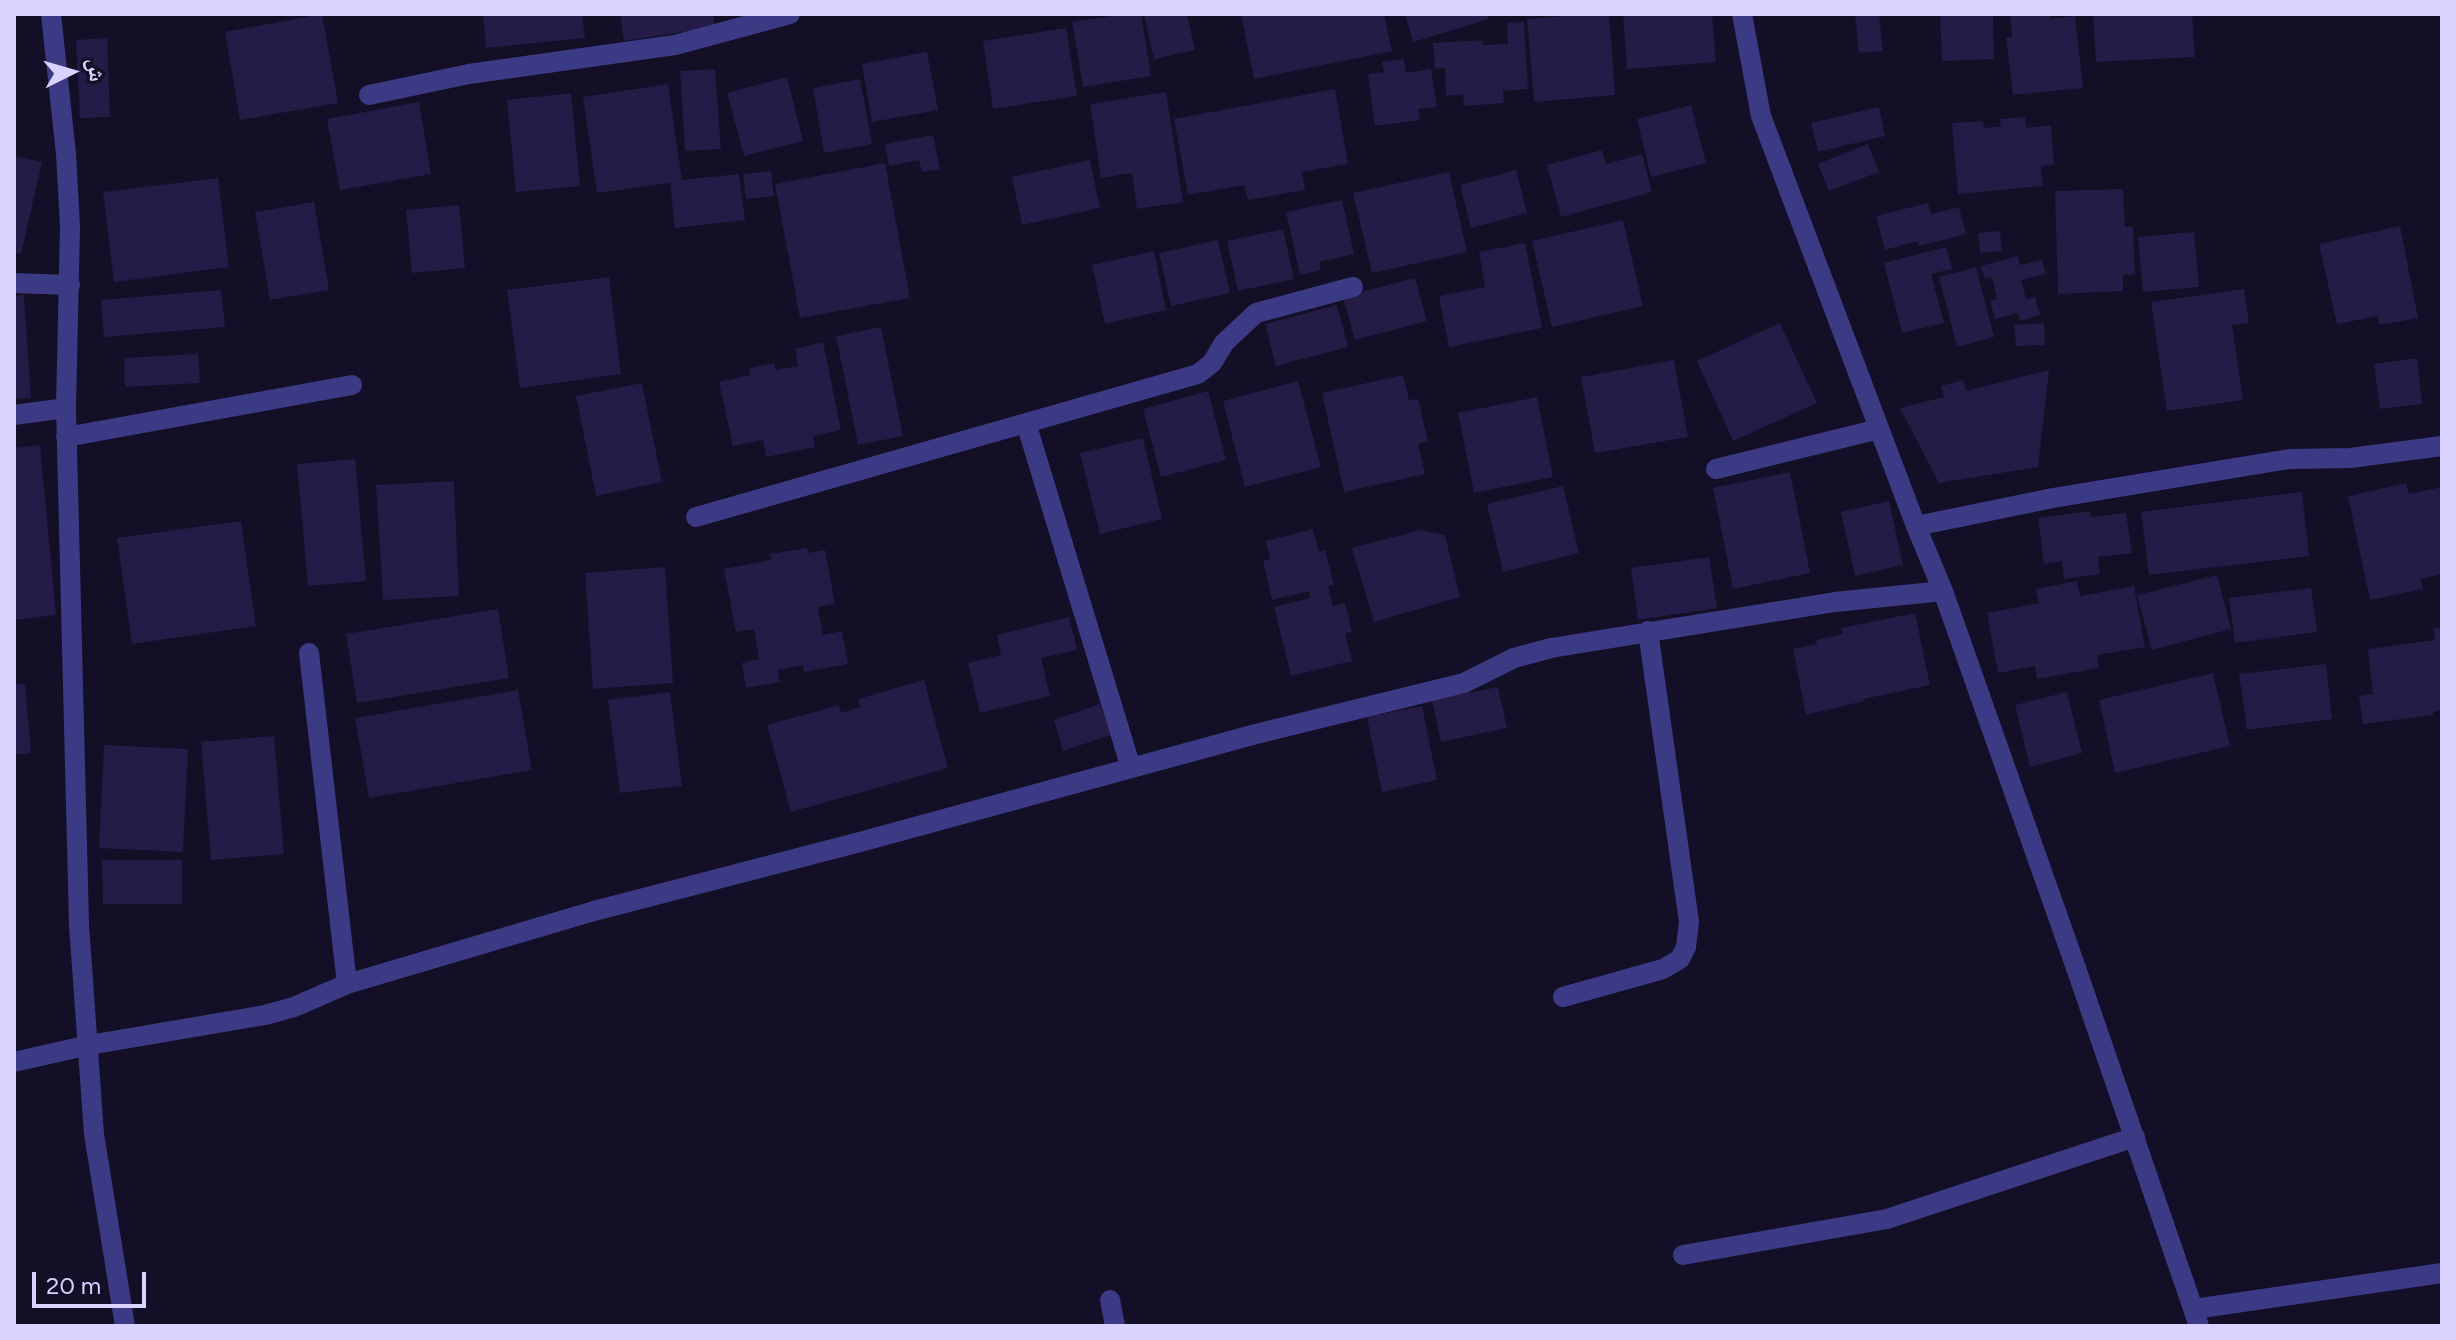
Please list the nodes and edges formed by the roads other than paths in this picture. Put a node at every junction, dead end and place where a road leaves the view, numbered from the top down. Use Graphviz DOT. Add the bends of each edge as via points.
graph roads {
  1 [pos="51,14"];
  2 [pos="790,14"];
  3 [pos="1742,14"];
  4 [pos="369,95"];
  5 [pos="14,283"];
  6 [pos="70,285"];
  7 [pos="1353,287"];
  8 [pos="352,385"];
  9 [pos="66,408"];
  10 [pos="14,415"];
  11 [pos="1026,423"];
  12 [pos="1879,429"];
  13 [pos="66,437"];
  14 [pos="2442,446"];
  15 [pos="1716,469"];
  16 [pos="696,517"];
  17 [pos="1916,526"];
  18 [pos="1943,591"];
  19 [pos="1648,631"];
  20 [pos="309,653"];
  21 [pos="1131,768"];
  22 [pos="347,984"];
  23 [pos="1563,997"];
  24 [pos="89,1045"];
  25 [pos="14,1062"];
  26 [pos="2135,1137"];
  27 [pos="1683,1255"];
  28 [pos="2442,1273"];
  29 [pos="1110,1300"];
  30 [pos="2196,1318"];
  31 [pos="125,1326"];
  32 [pos="1115,1326"];
  1 -- 6 [label="street" via="66,154"];
  2 -- 4 [label="street" via="675,45 469,74"];
  3 -- 12 [label="street" via="1761,116"];
  5 -- 6 [label="street"];
  6 -- 9 [label="street"];
  7 -- 11 [label="street" via="1256,313 1198,374"];
  8 -- 13 [label="street"];
  9 -- 10 [label="street"];
  9 -- 13 [label="street"];
  11 -- 16 [label="street"];
  11 -- 21 [label="street"];
  12 -- 15 [label="street"];
  12 -- 17 [label="street"];
  13 -- 24 [label="street" via="79,925"];
  14 -- 17 [label="street" via="2350,458 2289,459"];
  17 -- 18 [label="street"];
  18 -- 19 [label="street"];
  18 -- 26 [label="street"];
  19 -- 21 [label="street" via="1551,648 1514,658 1464,683"];
  19 -- 23 [label="street" via="1689,922 1686,947 1680,959 1663,969"];
  20 -- 22 [label="street"];
  21 -- 22 [label="street" via="594,911"];
  22 -- 24 [label="street" via="265,1015"];
  24 -- 25 [label="street"];
  24 -- 31 [label="street" via="94,1134"];
  26 -- 27 [label="street" via="1887,1219"];
  26 -- 30 [label="street"];
  28 -- 30 [label="street"];
  29 -- 32 [label="street"];
}
